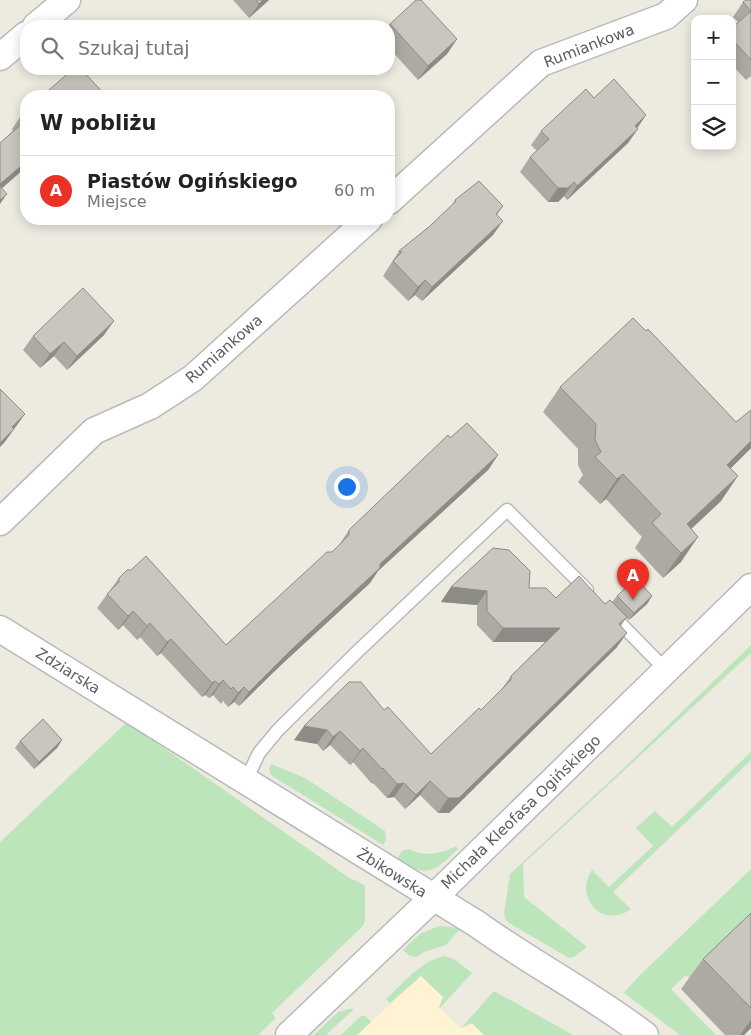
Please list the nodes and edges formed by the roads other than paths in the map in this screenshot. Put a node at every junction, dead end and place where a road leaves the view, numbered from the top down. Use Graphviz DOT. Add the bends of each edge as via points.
graph roads {
  1 [pos="67,0"];
  2 [pos="684,0"];
  3 [pos="43,20"];
  4 [pos="20,40"];
  5 [pos="0,57"];
  6 [pos="395,196"];
  7 [pos="362,225"];
  8 [pos="0,522"];
  9 [pos="751,587"];
  10 [pos="0,629"];
  11 [pos="666,670"];
  12 [pos="136,713"];
  13 [pos="246,780"];
  14 [pos="433,898"];
  15 [pos="289,1035"];
  16 [pos="645,1035"];
  1 -- 3 [label="street"];
  2 -- 6 [label="street, Rumiankowa" via="666,16 540,63"];
  4 -- 5 [label="street"];
  7 -- 8 [label="street, Rumiankowa" via="193,378 150,406 94,431"];
  9 -- 11 [label="street, Michała Kleofasa Ogińskiego"];
  10 -- 12 [label="street, Zdziarska"];
  11 -- 13 [label="lane" via="508,510 278,730 260,753"];
  11 -- 14 [label="street, Michała Kleofasa Ogińskiego"];
  12 -- 13 [label="street, Żbikowska"];
  13 -- 14 [label="street, Żbikowska"];
  14 -- 15 [label="street, Michała Kleofasa Ogińskiego"];
  14 -- 16 [label="street, Żbikowska"];
}
